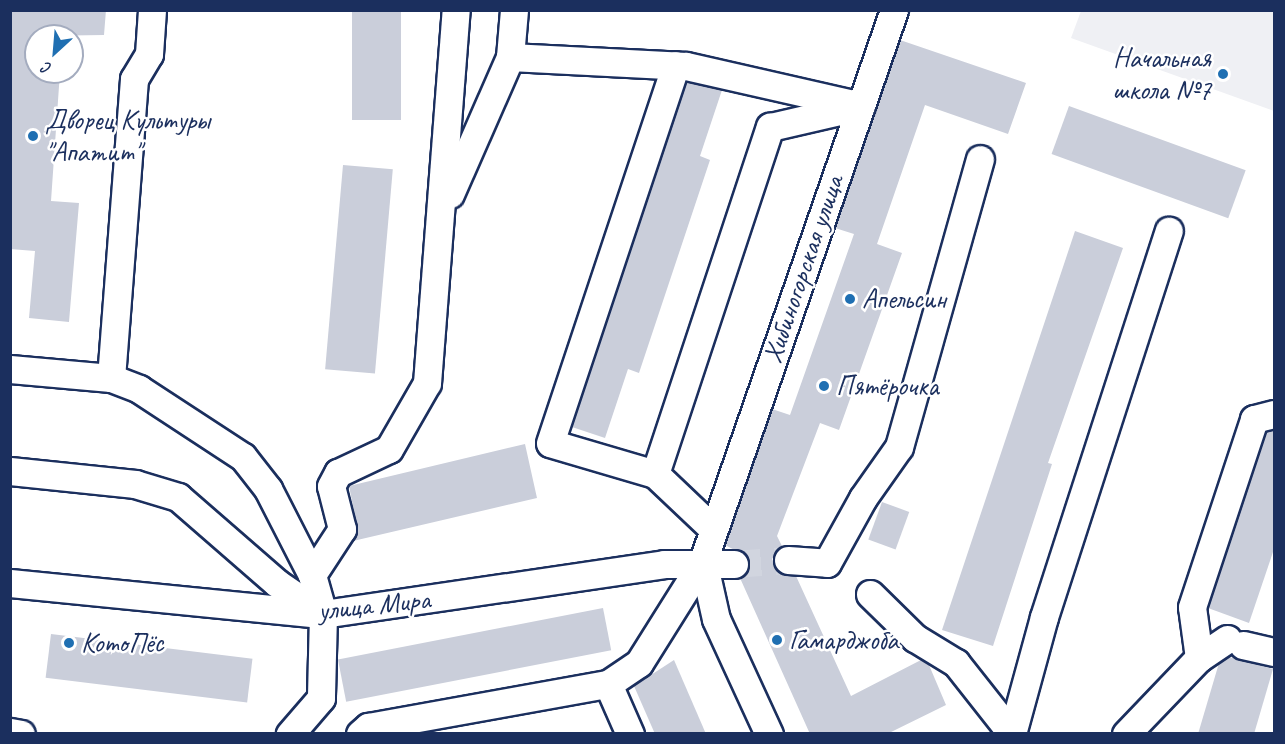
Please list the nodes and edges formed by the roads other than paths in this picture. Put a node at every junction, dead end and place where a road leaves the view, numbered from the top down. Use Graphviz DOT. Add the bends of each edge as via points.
graph roads {
  1 [pos="152,10"];
  2 [pos="456,10"];
  3 [pos="514,10"];
  4 [pos="894,10"];
  5 [pos="510,57"];
  6 [pos="676,65"];
  7 [pos="861,106"];
  8 [pos="980,159"];
  9 [pos="442,212"];
  10 [pos="1168,231"];
  11 [pos="10,369"];
  12 [pos="111,378"];
  13 [pos="1275,414"];
  14 [pos="10,471"];
  15 [pos="655,474"];
  16 [pos="712,528"];
  17 [pos="788,560"];
  18 [pos="703,561"];
  19 [pos="734,564"];
  20 [pos="312,575"];
  21 [pos="10,583"];
  22 [pos="870,594"];
  23 [pos="323,614"];
  24 [pos="1275,652"];
  25 [pos="1199,657"];
  26 [pos="608,684"];
  27 [pos="10,732"];
  28 [pos="21,734"];
  29 [pos="290,734"];
  30 [pos="360,734"];
  31 [pos="630,734"];
  32 [pos="768,734"];
  33 [pos="1012,734"];
  34 [pos="1126,734"];
  1 -- 12 [label="street" via="148,54 134,79"];
  2 -- 9 [label="street"];
  3 -- 5 [label="street"];
  4 -- 7 [label="street, Хибиногорская улица"];
  5 -- 6 [label="street"];
  5 -- 9 [label="street"];
  6 -- 7 [label="street"];
  6 -- 15 [label="street" via="550,443"];
  7 -- 15 [label="street" via="770,127"];
  7 -- 16 [label="street, Хибиногорская улица"];
  8 -- 17 [label="street" via="899,447 863,498 827,563"];
  9 -- 20 [label="street" via="427,383 389,449 338,473 331,486 342,529"];
  10 -- 33 [label="street" via="1044,617"];
  11 -- 12 [label="street"];
  12 -- 20 [label="street" via="185,416 243,457 268,489"];
  13 -- 25 [label="street" via="1254,419 1192,607"];
  14 -- 23 [label="street" via="135,484 178,497 277,583"];
  15 -- 16 [label="street"];
  16 -- 18 [label="street, Хибиногорская улица"];
  18 -- 19 [label="street, улица Мира"];
  18 -- 23 [label="street, улица Мира"];
  18 -- 26 [label="street" via="639,663"];
  18 -- 32 [label="street" via="716,619"];
  20 -- 23 [label="street"];
  21 -- 23 [label="street, улица Мира"];
  22 -- 33 [label="street" via="915,638 956,663"];
  23 -- 29 [label="street" via="321,698"];
  24 -- 25 [label="street" via="1235,642"];
  25 -- 34 [label="street"];
  26 -- 30 [label="street" via="368,727"];
  26 -- 31 [label="street"];
  27 -- 28 [label="street"];
}
